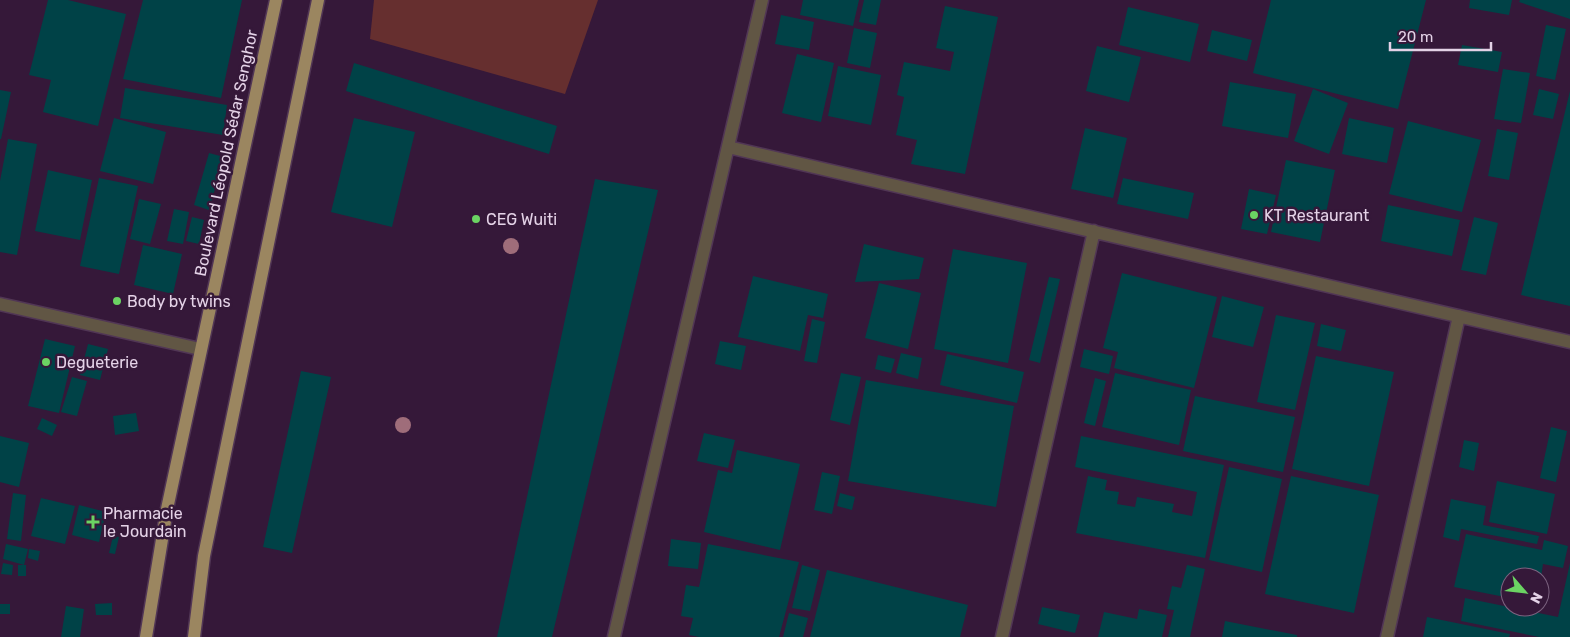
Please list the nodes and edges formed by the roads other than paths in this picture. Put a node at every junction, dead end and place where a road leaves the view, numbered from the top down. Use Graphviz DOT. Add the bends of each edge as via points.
graph roads {
  1 [pos="276,0"];
  2 [pos="318,0"];
  3 [pos="762,0"];
  4 [pos="728,147"];
  5 [pos="1094,231"];
  6 [pos="0,304"];
  7 [pos="1459,316"];
  8 [pos="1570,342"];
  9 [pos="200,349"];
  10 [pos="146,637"];
  11 [pos="194,637"];
  12 [pos="614,637"];
  13 [pos="1002,637"];
  14 [pos="1387,637"];
  1 -- 9 [label="main road, Boulevard Léopold Sédar Senghor"];
  2 -- 11 [label="main road" via="204,556"];
  3 -- 4 [label="street"];
  4 -- 5 [label="street"];
  4 -- 12 [label="street"];
  5 -- 7 [label="street"];
  5 -- 13 [label="street"];
  6 -- 9 [label="street"];
  7 -- 8 [label="street"];
  7 -- 14 [label="street"];
  9 -- 10 [label="main road, Boulevard Léopold Sédar Senghor" via="167,509"];
}
